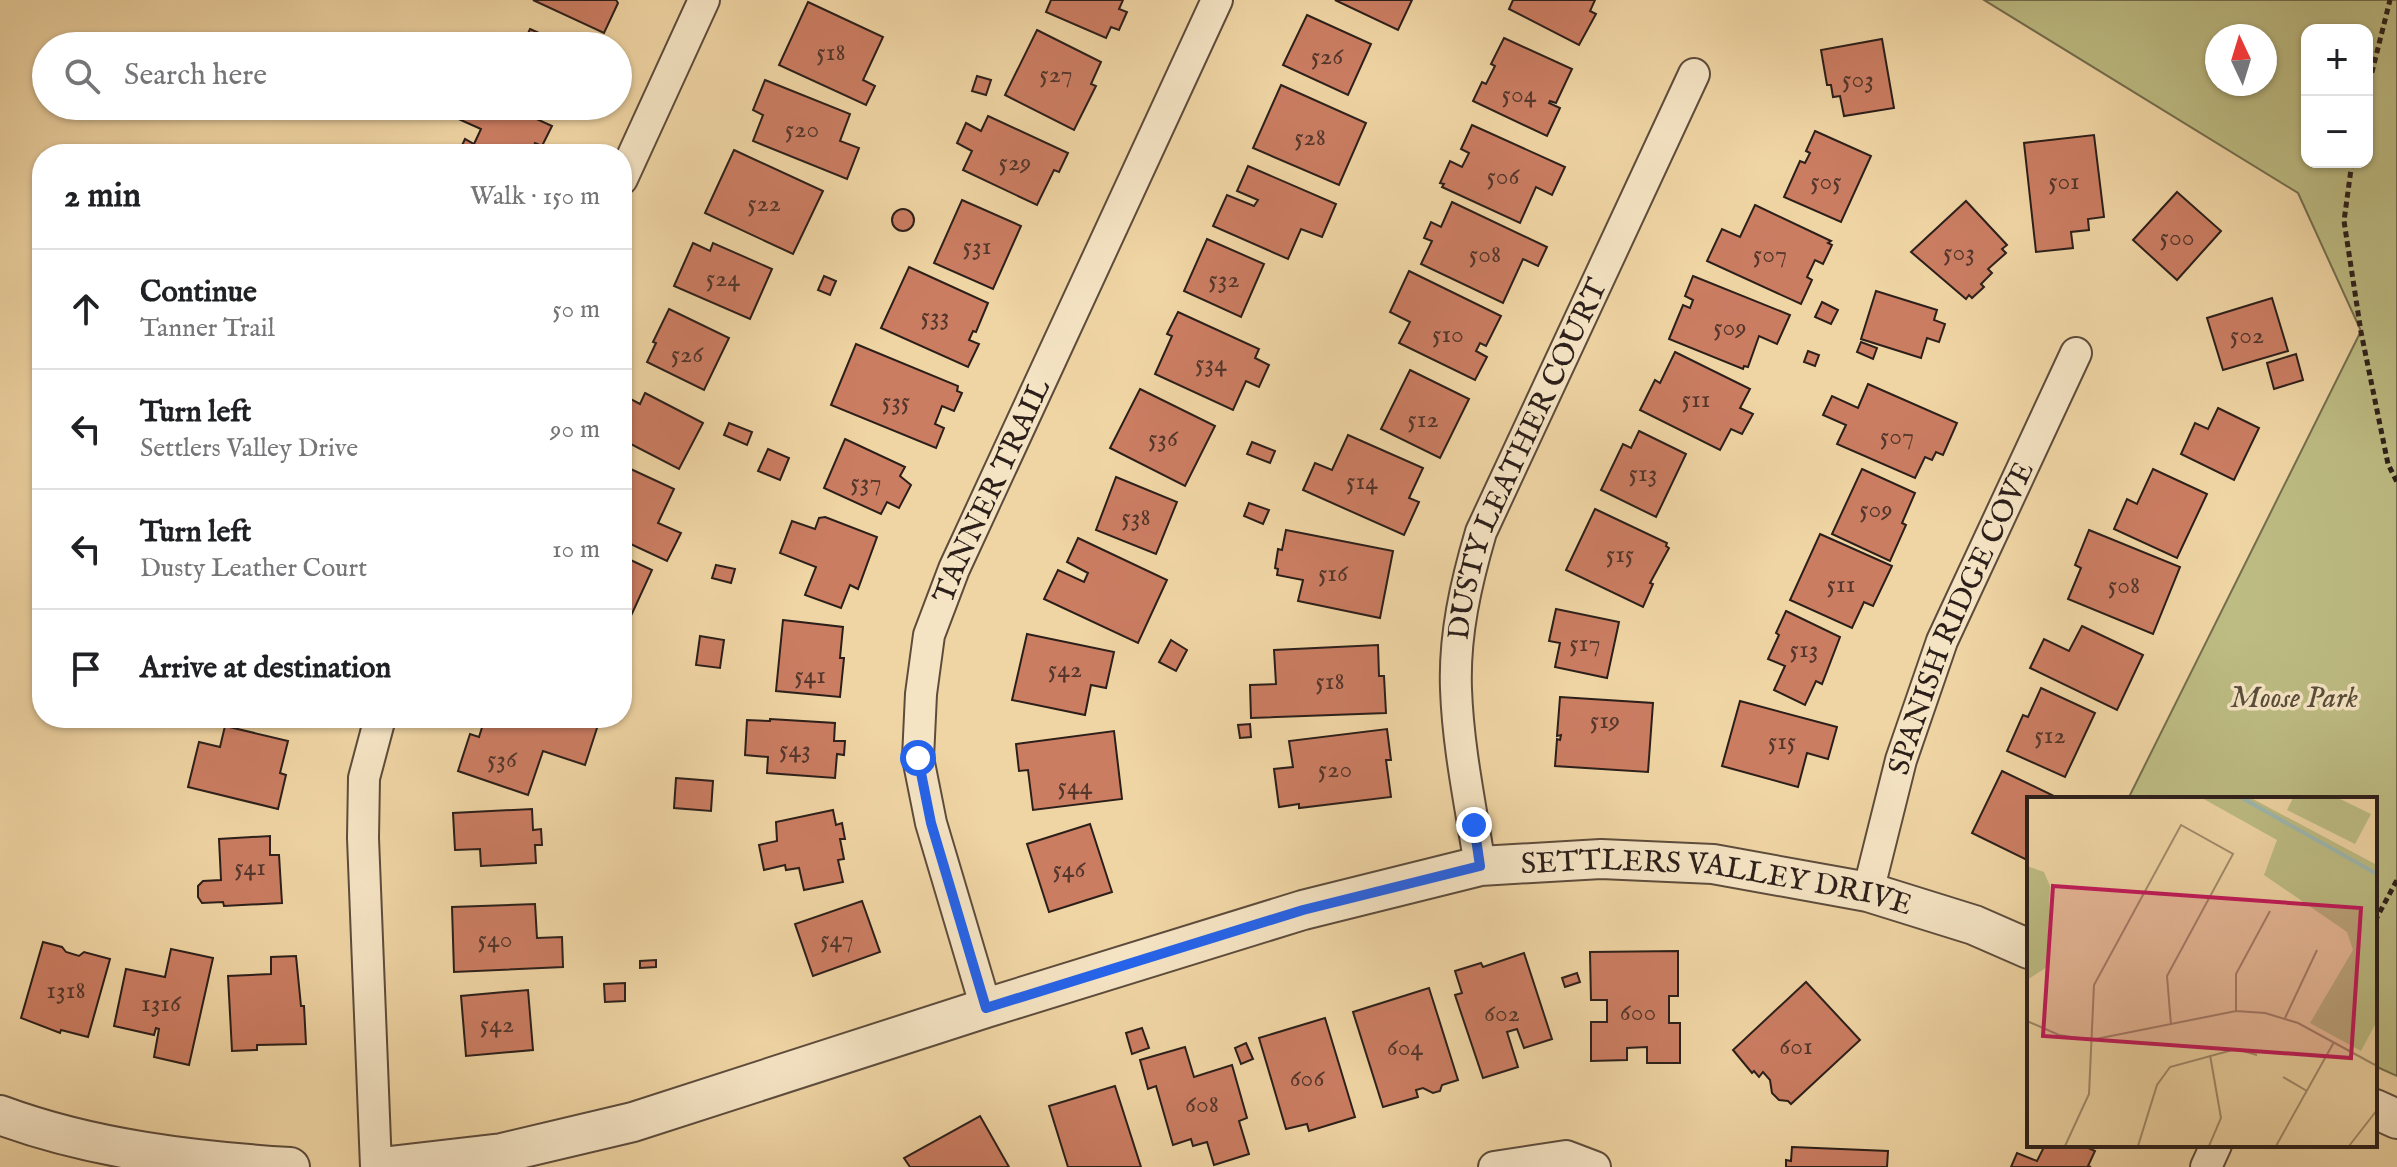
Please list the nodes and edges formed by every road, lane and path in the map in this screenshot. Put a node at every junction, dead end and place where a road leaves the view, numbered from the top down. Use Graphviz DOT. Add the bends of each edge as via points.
graph roads {
  1 [pos="704,0"];
  2 [pos="1217,0"];
  3 [pos="2390,0"];
  4 [pos="2373,68"];
  5 [pos="1694,74"];
  6 [pos="632,157"];
  7 [pos="2351,168"];
  8 [pos="2076,353"];
  9 [pos="2397,482"];
  10 [pos="377,728"];
  11 [pos="1480,866"];
  12 [pos="2397,880"];
  13 [pos="1868,892"];
  14 [pos="2377,917"];
  15 [pos="2027,948"];
  16 [pos="986,1008"];
  17 [pos="2377,1110"];
  18 [pos="0,1115"];
  19 [pos="2397,1119"];
  20 [pos="2215,1147"];
  21 [pos="290,1167"];
  22 [pos="379,1167"];
  23 [pos="1494,1167"];
  24 [pos="1595,1167"];
  25 [pos="2206,1167"];
  1 -- 6 [label="street"];
  2 -- 16 [label="street, TANNER TRAIL" via="954,569 929,635 918,758 931,823"];
  3 -- 4 [label="path"];
  5 -- 11 [label="street, DUSTY LEATHER COURT" via="1481,532 1466,583 1456,689"];
  7 -- 9 [label="path" via="2344,221 2361,332 2388,464"];
  8 -- 13 [label="street, SPANISH RIDGE COVE" via="1942,641 1901,760"];
  10 -- 22 [label="street" via="364,778 363,838"];
  11 -- 13 [label="street, SETTLERS VALLEY DRIVE" via="1601,859 1713,864"];
  11 -- 16 [label="street, SETTLERS VALLEY DRIVE" via="1303,910"];
  12 -- 14 [label="path"];
  13 -- 15 [label="street, SETTLERS VALLEY DRIVE" via="1974,925"];
  16 -- 22 [label="street, SETTLERS VALLEY DRIVE" via="633,1122 502,1153"];
  17 -- 19 [label="street"];
  18 -- 21 [label="street" via="127,1149"];
  20 -- 25 [label="street"];
  23 -- 24 [label="street" via="1566,1156"];
}
